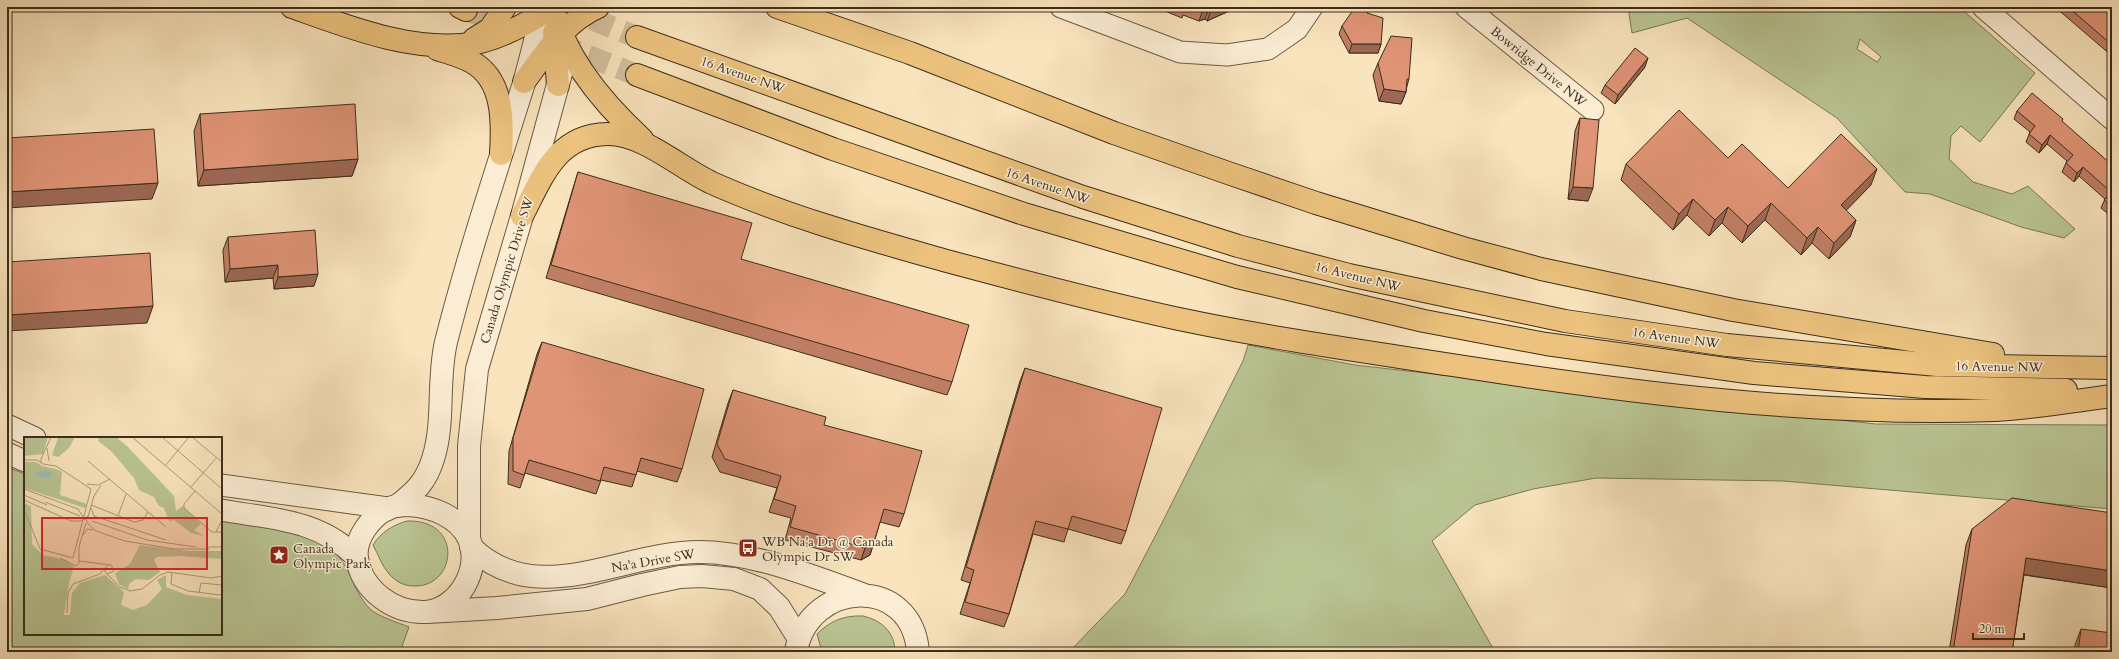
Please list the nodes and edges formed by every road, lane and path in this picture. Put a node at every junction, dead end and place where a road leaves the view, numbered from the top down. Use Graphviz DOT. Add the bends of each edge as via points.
graph roads {
  1 [pos="292,7"];
  2 [pos="505,7"];
  3 [pos="598,7"];
  4 [pos="777,7"];
  5 [pos="1061,7"];
  6 [pos="1312,7"];
  7 [pos="1466,7"];
  8 [pos="1983,7"];
  9 [pos="549,9"];
  10 [pos="578,13"];
  11 [pos="636,37"];
  12 [pos="562,40"];
  13 [pos="425,45"];
  14 [pos="460,45"];
  15 [pos="637,75"];
  16 [pos="524,82"];
  17 [pos="558,85"];
  18 [pos="1593,110"];
  19 [pos="2112,119"];
  20 [pos="653,150"];
  21 [pos="501,154"];
  22 [pos="522,216"];
  23 [pos="2112,367"];
  24 [pos="2112,392"];
  25 [pos="2112,396"];
  26 [pos="7,425"];
  27 [pos="33,437"];
  28 [pos="7,453"];
  29 [pos="24,461"];
  30 [pos="222,485"];
  31 [pos="393,507"];
  32 [pos="222,510"];
  33 [pos="470,543"];
  34 [pos="356,557"];
  35 [pos="862,594"];
  36 [pos="427,612"];
  37 [pos="797,645"];
  38 [pos="918,652"];
  1 -- 13 [label="highway" via="368,32"];
  2 -- 14 [label="highway" via="490,29"];
  3 -- 10 [label="highway"];
  4 -- 23 [label="highway" via="910,53 1114,133 1302,199 1541,269 1733,310 1971,351"];
  5 -- 6 [label="street" via="1180,52 1227,55 1268,49 1297,29"];
  7 -- 18 [label="street, Bowridge Drive NW"];
  8 -- 19 [label="street"];
  9 -- 12 [label="highway"];
  9 -- 14 [label="highway" via="516,29 492,38"];
  9 -- 16 [label="street"];
  10 -- 12 [label="highway"];
  11 -- 23 [label="highway, 16 Avenue NW" via="1083,197 1231,244 1349,275 1550,318 1727,344 1937,365"];
  12 -- 16 [label="highway"];
  12 -- 17 [label="highway"];
  12 -- 20 [label="highway" via="615,115"];
  13 -- 14 [label="highway"];
  13 -- 21 [label="highway" via="472,62 488,76 500,103"];
  15 -- 24 [label="highway, 16 Avenue NW" via="833,150 1024,214 1237,277 1424,321 1546,344 1754,372 1925,387"];
  16 -- 21 [label="street"];
  17 -- 22 [label="street, Canada Olympic Drive SW"];
  20 -- 22 [label="highway" via="632,138 607,134 583,138 553,160 545,170"];
  20 -- 25 [label="highway" via="686,170 764,204 893,246 1059,291 1239,330 1510,374 1678,395 1809,407 1893,411 2000,410"];
  21 -- 31 [label="street" via="446,343 440,386 438,435 433,461 417,491"];
  22 -- 33 [label="street, Canada Olympic Drive SW" via="477,369 469,446"];
  26 -- 27 [label="street"];
  28 -- 29 [label="street"];
  30 -- 31 [label="street"];
  31 -- 33 [label="street" via="418,506 439,512 456,523"];
  31 -- 34 [label="street" via="379,514 364,531"];
  32 -- 34 [label="street" via="315,529 338,540"];
  33 -- 35 [label="street, Na'a Drive SW" via="494,566 514,574 532,577 581,574 641,560 700,552 748,558 810,575"];
  33 -- 36 [label="street" via="471,570 461,591 446,605"];
  34 -- 36 [label="street" via="366,581 382,599 403,609"];
  35 -- 37 [label="street" via="841,599 822,609 805,628"];
  35 -- 38 [label="street, Na'a Drive SW" via="883,600 901,612 914,631"];
  36 -- 37 [label="street, Na'a Drive SW" via="587,599 642,584 702,576 734,579 760,589 779,607"];
}
